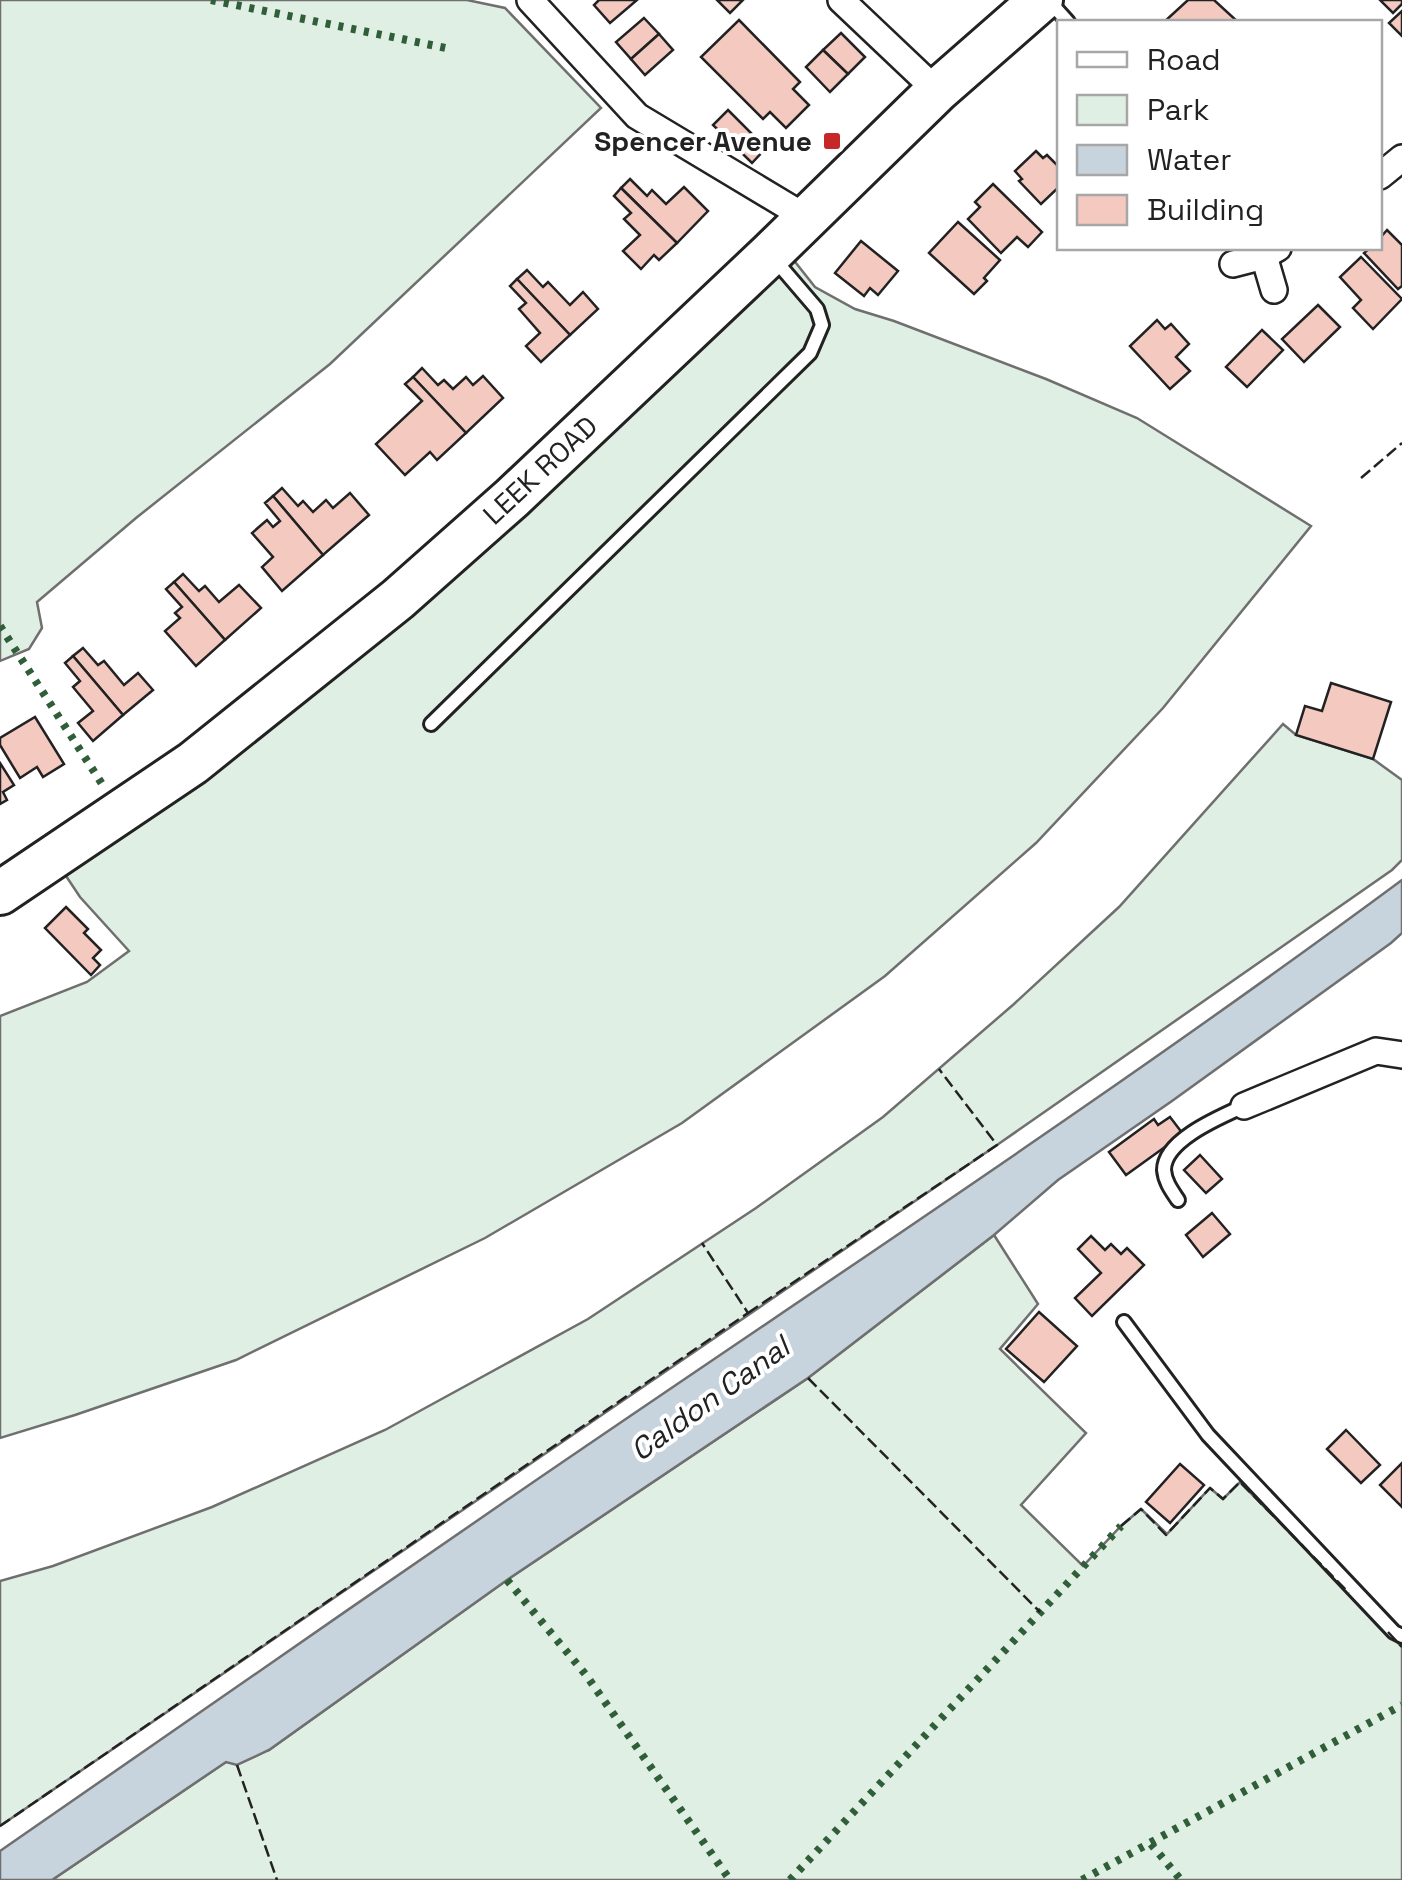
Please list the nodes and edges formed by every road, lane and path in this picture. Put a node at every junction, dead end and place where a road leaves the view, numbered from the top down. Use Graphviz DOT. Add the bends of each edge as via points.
graph roads {
  1 [pos="530,0"];
  2 [pos="841,0"];
  3 [pos="1045,0"];
  4 [pos="1066,20"];
  5 [pos="938,91"];
  6 [pos="1402,158"];
  7 [pos="1382,174"];
  8 [pos="807,218"];
  9 [pos="1271,252"];
  10 [pos="770,254"];
  11 [pos="1233,264"];
  12 [pos="1274,290"];
  13 [pos="431,724"];
  14 [pos="0,893"];
  15 [pos="1402,1055"];
  16 [pos="1244,1106"];
  17 [pos="1178,1200"];
  18 [pos="1124,1322"];
  19 [pos="1402,1636"];
  1 -- 8 [label="street" via="636,116"];
  2 -- 5 [label="street"];
  3 -- 4 [label="lane"];
  3 -- 5 [label="highway, LEEK ROAD"];
  5 -- 8 [label="highway, LEEK ROAD"];
  6 -- 7 [label="street"];
  8 -- 10 [label="highway, LEEK ROAD"];
  9 -- 11 [label="street"];
  9 -- 12 [label="street"];
  10 -- 13 [label="lane" via="817,309 822,324 810,353"];
  10 -- 14 [label="highway, LEEK ROAD" via="398,598 193,763"];
  15 -- 16 [label="street" via="1376,1051"];
  16 -- 17 [label="lane" via="1171,1150 1165,1177"];
  18 -- 19 [label="lane" via="1208,1436"];
}
